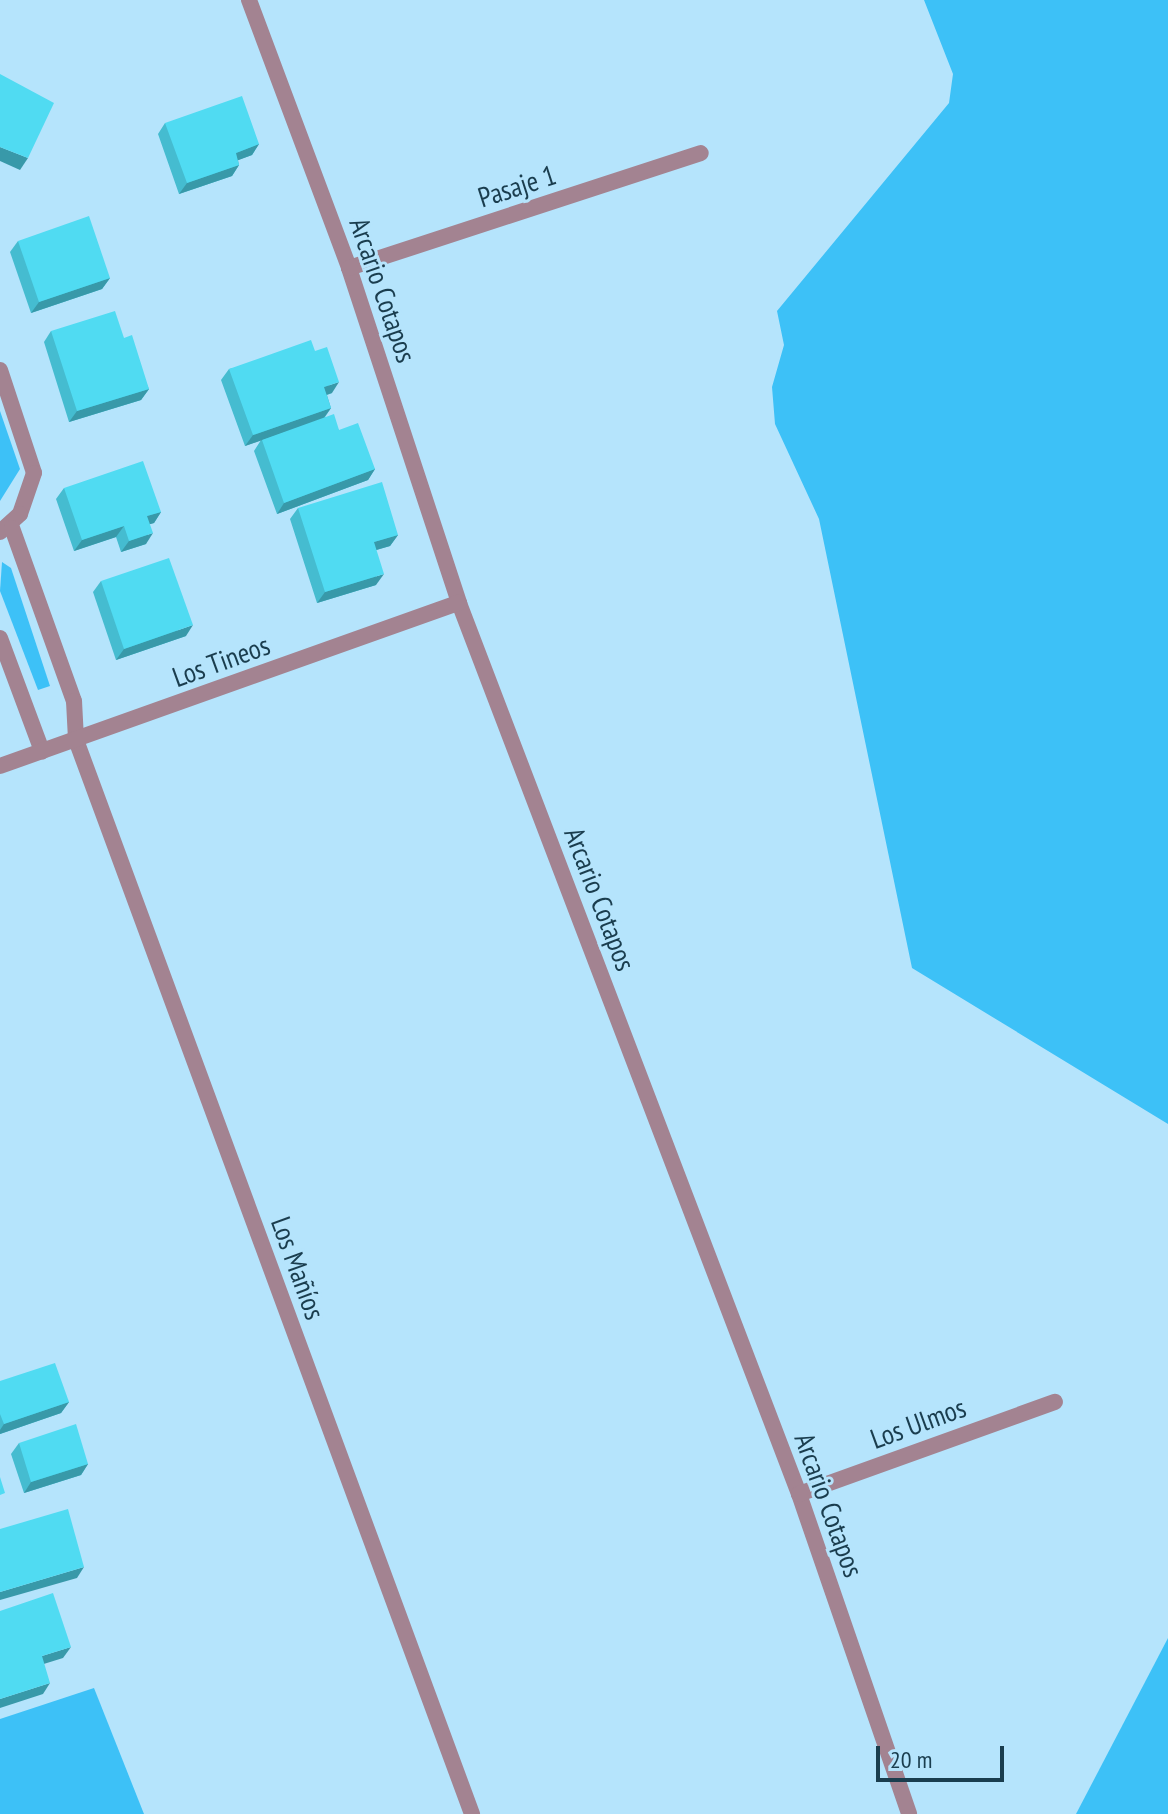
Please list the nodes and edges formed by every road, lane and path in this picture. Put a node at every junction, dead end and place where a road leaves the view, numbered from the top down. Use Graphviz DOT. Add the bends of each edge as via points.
graph roads {
  1 [pos="249,0"];
  2 [pos="701,153"];
  3 [pos="349,268"];
  4 [pos="0,370"];
  5 [pos="6,530"];
  6 [pos="459,603"];
  7 [pos="0,638"];
  8 [pos="76,740"];
  9 [pos="42,751"];
  10 [pos="0,766"];
  11 [pos="1055,1402"];
  12 [pos="799,1494"];
  13 [pos="472,1814"];
  14 [pos="909,1814"];
  1 -- 3 [label="street, Arcario Cotapos"];
  2 -- 3 [label="street, Pasaje 1"];
  3 -- 6 [label="street, Arcario Cotapos"];
  4 -- 5 [label="street" via="34,473"];
  5 -- 8 [label="street, Los Mañíos" via="74,701"];
  6 -- 8 [label="street, Los Tineos"];
  6 -- 12 [label="street, Arcario Cotapos"];
  7 -- 9 [label="street"];
  8 -- 9 [label="street, Los Tineos"];
  8 -- 13 [label="street, Los Mañíos"];
  9 -- 10 [label="street, Los Tineos"];
  11 -- 12 [label="street, Los Ulmos"];
  12 -- 14 [label="street, Arcario Cotapos"];
}
